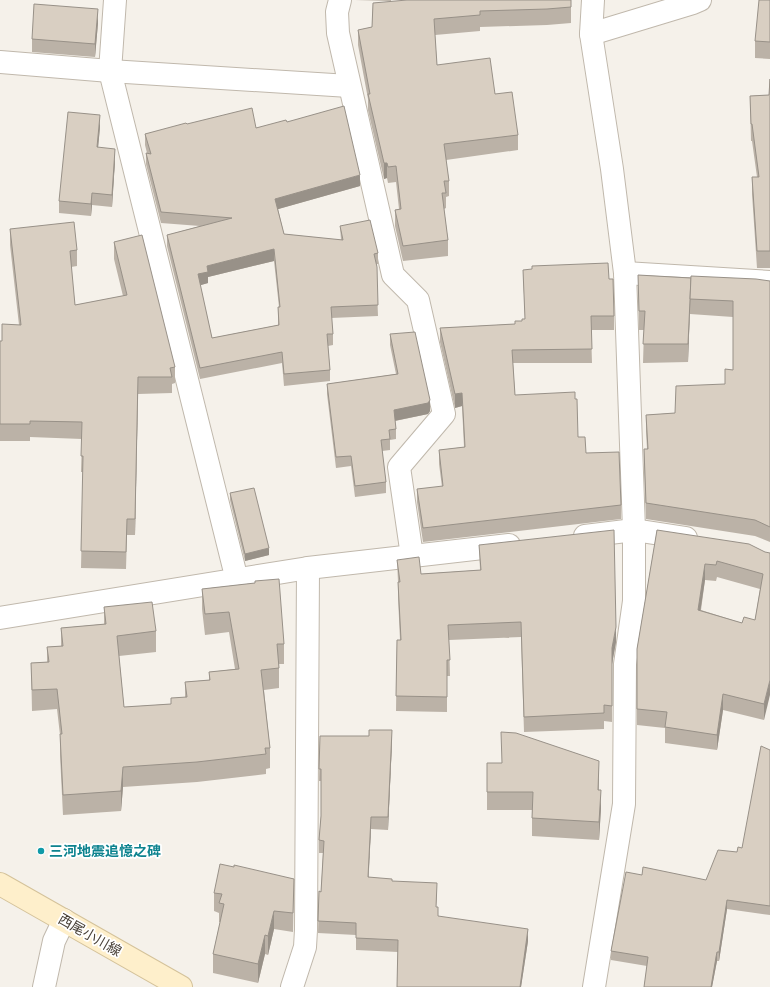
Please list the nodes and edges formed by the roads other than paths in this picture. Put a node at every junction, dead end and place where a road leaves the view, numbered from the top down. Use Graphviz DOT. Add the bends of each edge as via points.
graph roads {
  1 [pos="115,0"];
  2 [pos="340,0"];
  3 [pos="593,0"];
  4 [pos="700,0"];
  5 [pos="591,34"];
  6 [pos="0,62"];
  7 [pos="110,71"];
  8 [pos="349,86"];
  9 [pos="625,273"];
  10 [pos="770,282"];
  11 [pos="634,530"];
  12 [pos="563,538"];
  13 [pos="705,541"];
  14 [pos="531,542"];
  15 [pos="412,556"];
  16 [pos="308,568"];
  17 [pos="237,580"];
  18 [pos="0,618"];
  19 [pos="0,884"];
  20 [pos="64,920"];
  21 [pos="44,987"];
  22 [pos="181,987"];
  23 [pos="292,987"];
  24 [pos="594,987"];
  1 -- 7 [label="street"];
  2 -- 8 [label="street" via="337,12 338,33"];
  3 -- 5 [label="street"];
  4 -- 5 [label="street"];
  5 -- 9 [label="street"];
  6 -- 7 [label="street"];
  7 -- 8 [label="street"];
  7 -- 17 [label="street"];
  8 -- 15 [label="street" via="393,275 418,300 444,414 399,467"];
  9 -- 10 [label="street"];
  9 -- 11 [label="street"];
  11 -- 12 [label="street"];
  11 -- 13 [label="street"];
  11 -- 24 [label="street" via="634,600 625,664 624,804"];
  14 -- 15 [label="street"];
  15 -- 16 [label="street"];
  16 -- 17 [label="street"];
  16 -- 23 [label="street" via="306,930 305,947"];
  17 -- 18 [label="street"];
  19 -- 20 [label="main road, 西尾小川線"];
  20 -- 21 [label="street" via="54,941"];
  20 -- 22 [label="main road, 西尾小川線"];
}
